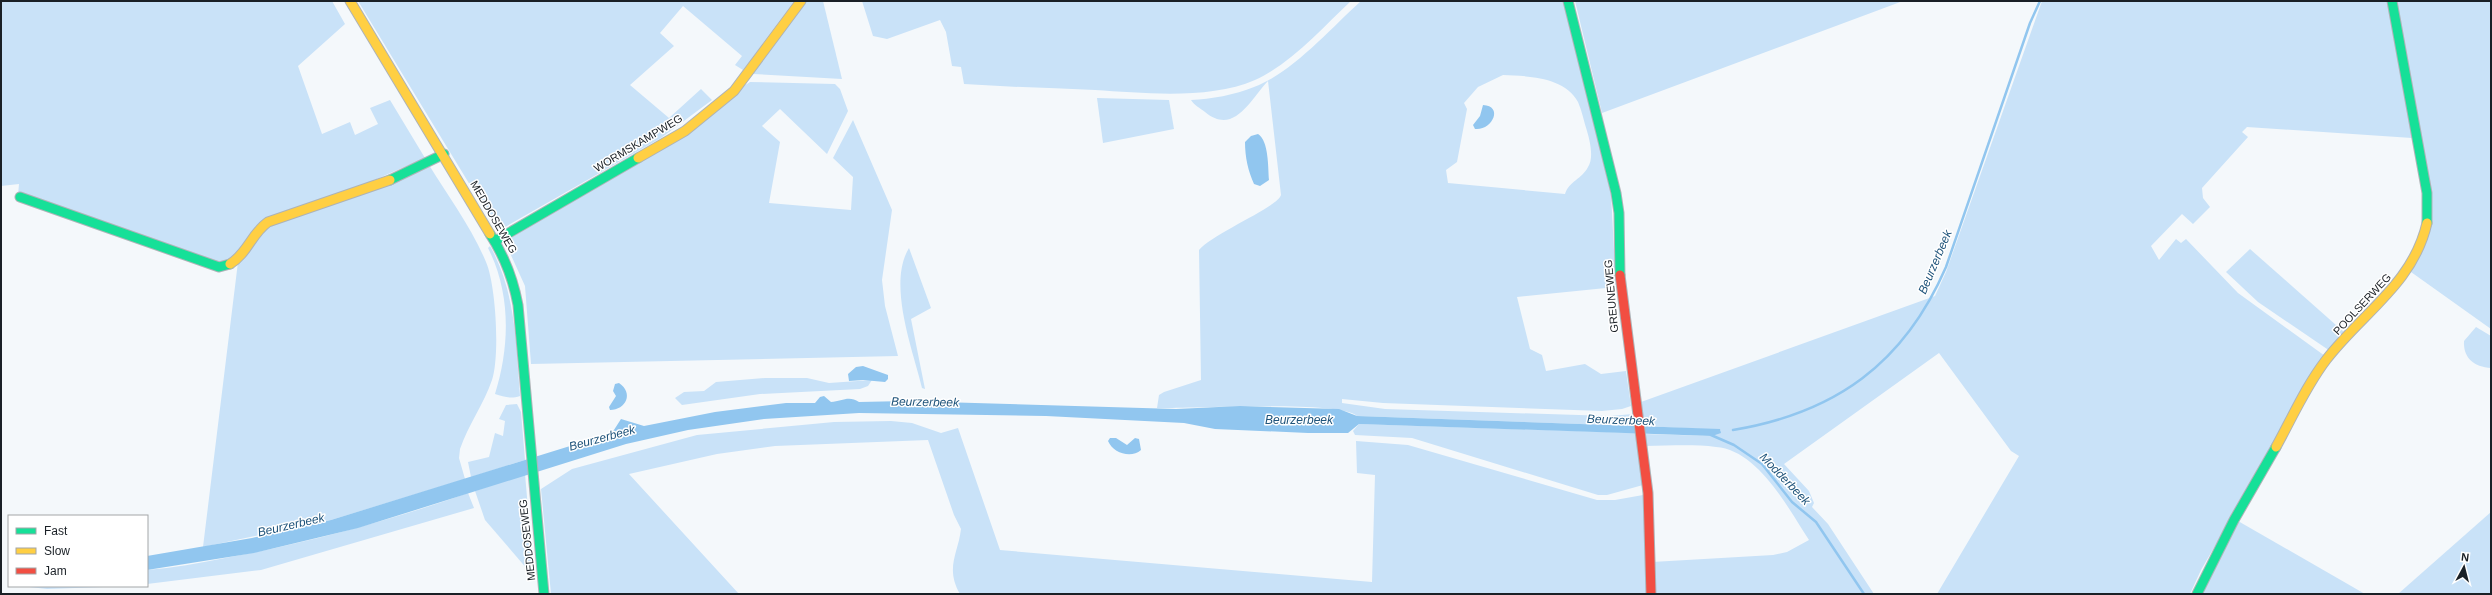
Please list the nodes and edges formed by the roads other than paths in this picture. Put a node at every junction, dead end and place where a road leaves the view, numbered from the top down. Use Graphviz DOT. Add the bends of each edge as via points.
graph roads {
  1 [pos="350,1"];
  2 [pos="801,1"];
  3 [pos="1568,1"];
  4 [pos="2392,1"];
  5 [pos="444,154"];
  6 [pos="20,197"];
  7 [pos="495,241"];
  8 [pos="544,594"];
  9 [pos="1651,594"];
  10 [pos="2197,594"];
  1 -- 5 [label="street, MEDDOSEWEG"];
  2 -- 7 [label="street, WORMSKAMPWEG" via="734,91 685,131"];
  3 -- 9 [label="street, GREUNEWEG" via="1619,213 1620,277 1648,493"];
  4 -- 10 [label="street, POOLSERWEG" via="2427,193 2428,219 2422,245 2408,272 2326,360 2234,520"];
  5 -- 6 [label="street" via="363,190 269,221 255,232 234,263 226,267"];
  5 -- 7 [label="street, MEDDOSEWEG"];
  7 -- 8 [label="street, MEDDOSEWEG" via="513,280 518,305"];
}
